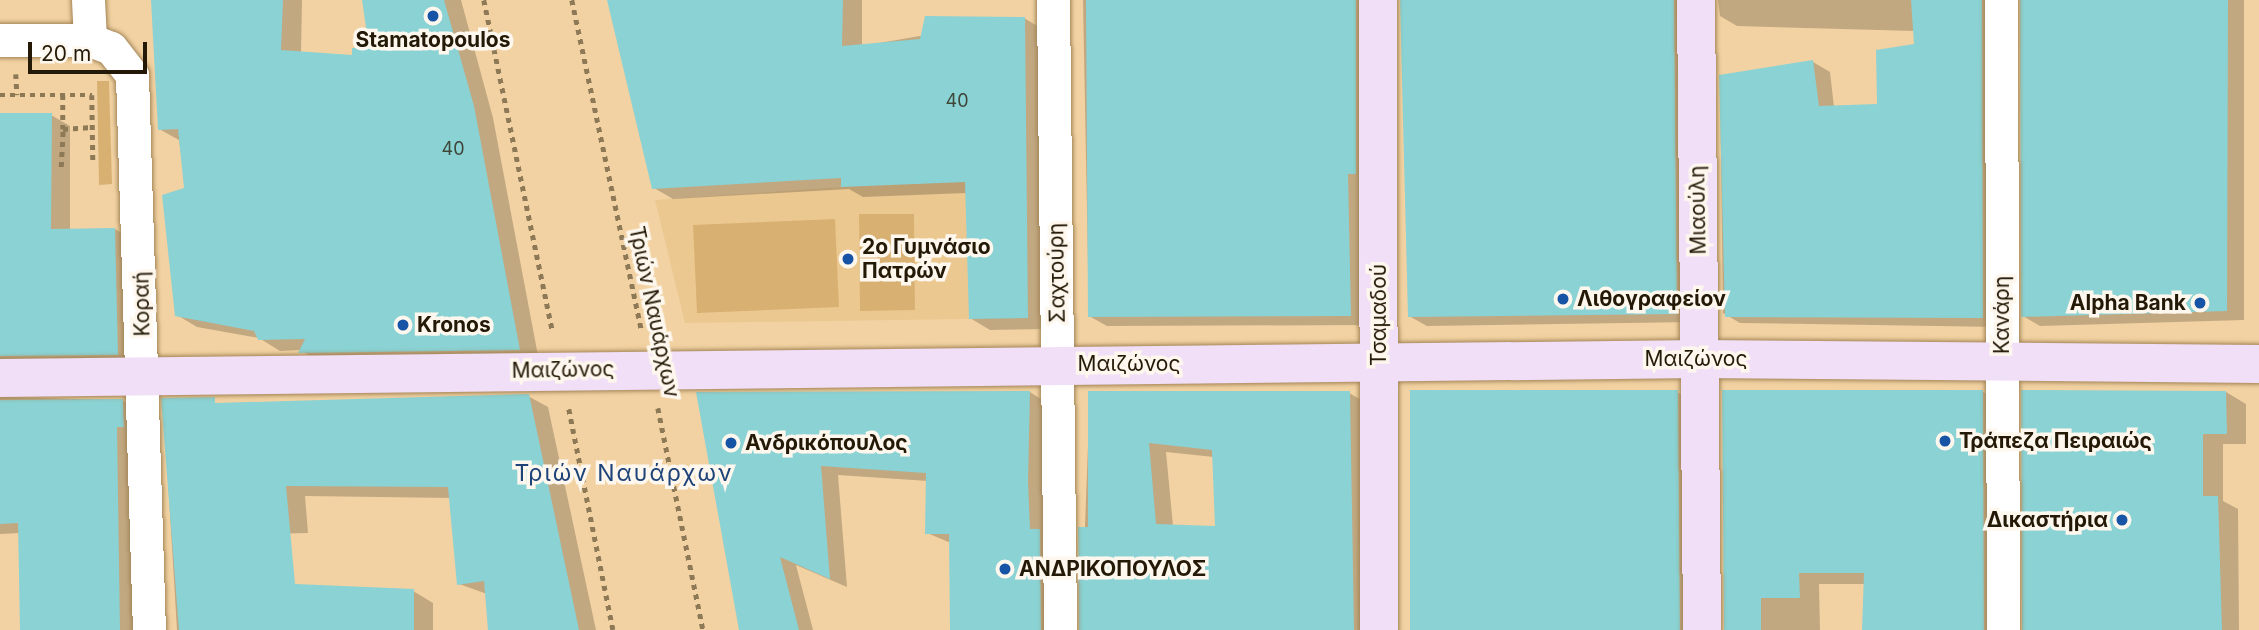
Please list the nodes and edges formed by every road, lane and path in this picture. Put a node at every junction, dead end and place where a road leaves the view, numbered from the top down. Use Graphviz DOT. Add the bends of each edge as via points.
graph roads {
  1 [pos="88,0"];
  2 [pos="484,0"];
  3 [pos="572,0"];
  4 [pos="1053,0"];
  5 [pos="1378,0"];
  6 [pos="1696,0"];
  7 [pos="2001,0"];
  8 [pos="0,40"];
  9 [pos="90,40"];
  10 [pos="0,95"];
  11 [pos="63,95"];
  12 [pos="92,127"];
  13 [pos="63,129"];
  14 [pos="93,161"];
  15 [pos="61,167"];
  16 [pos="1700,359"];
  17 [pos="1379,362"];
  18 [pos="2002,363"];
  19 [pos="2259,364"];
  20 [pos="1058,365"];
  21 [pos="650,369"];
  22 [pos="561,370"];
  23 [pos="144,374"];
  24 [pos="0,378"];
  25 [pos="149,630"];
  26 [pos="614,630"];
  27 [pos="703,630"];
  28 [pos="1060,630"];
  29 [pos="1379,630"];
  30 [pos="1702,630"];
  31 [pos="2003,630"];
  1 -- 9 [label="street"];
  2 -- 22 [label="path"];
  3 -- 21 [label="path, Τριών Ναυάρχων"];
  4 -- 20 [label="street, Σαχτούρη"];
  5 -- 17 [label="main road, Τσαμαδού"];
  6 -- 16 [label="main road, Μιαούλη"];
  7 -- 18 [label="street, Κανάρη"];
  8 -- 9 [label="street"];
  9 -- 23 [label="street, Κοραή" via="125,61 134,84"];
  10 -- 11 [label="path"];
  11 -- 12 [label="path" via="92,95"];
  11 -- 13 [label="path"];
  12 -- 13 [label="path"];
  12 -- 14 [label="path"];
  13 -- 15 [label="path"];
  16 -- 17 [label="main road, Μαιζώνος"];
  16 -- 18 [label="main road, Μαιζώνος"];
  16 -- 30 [label="main road, Μιαούλη"];
  17 -- 20 [label="main road, Μαιζώνος"];
  17 -- 29 [label="main road, Τσαμαδού"];
  18 -- 19 [label="main road, Μαιζώνος"];
  18 -- 31 [label="street, Κανάρη"];
  20 -- 21 [label="main road, Μαιζώνος"];
  20 -- 28 [label="street, Σαχτούρη"];
  21 -- 22 [label="main road, Μαιζώνος"];
  21 -- 27 [label="path, Τριών Ναυάρχων"];
  22 -- 23 [label="main road, Μαιζώνος"];
  22 -- 26 [label="path"];
  23 -- 24 [label="main road, Μαιζώνος"];
  23 -- 25 [label="street, Κοραή"];
}
